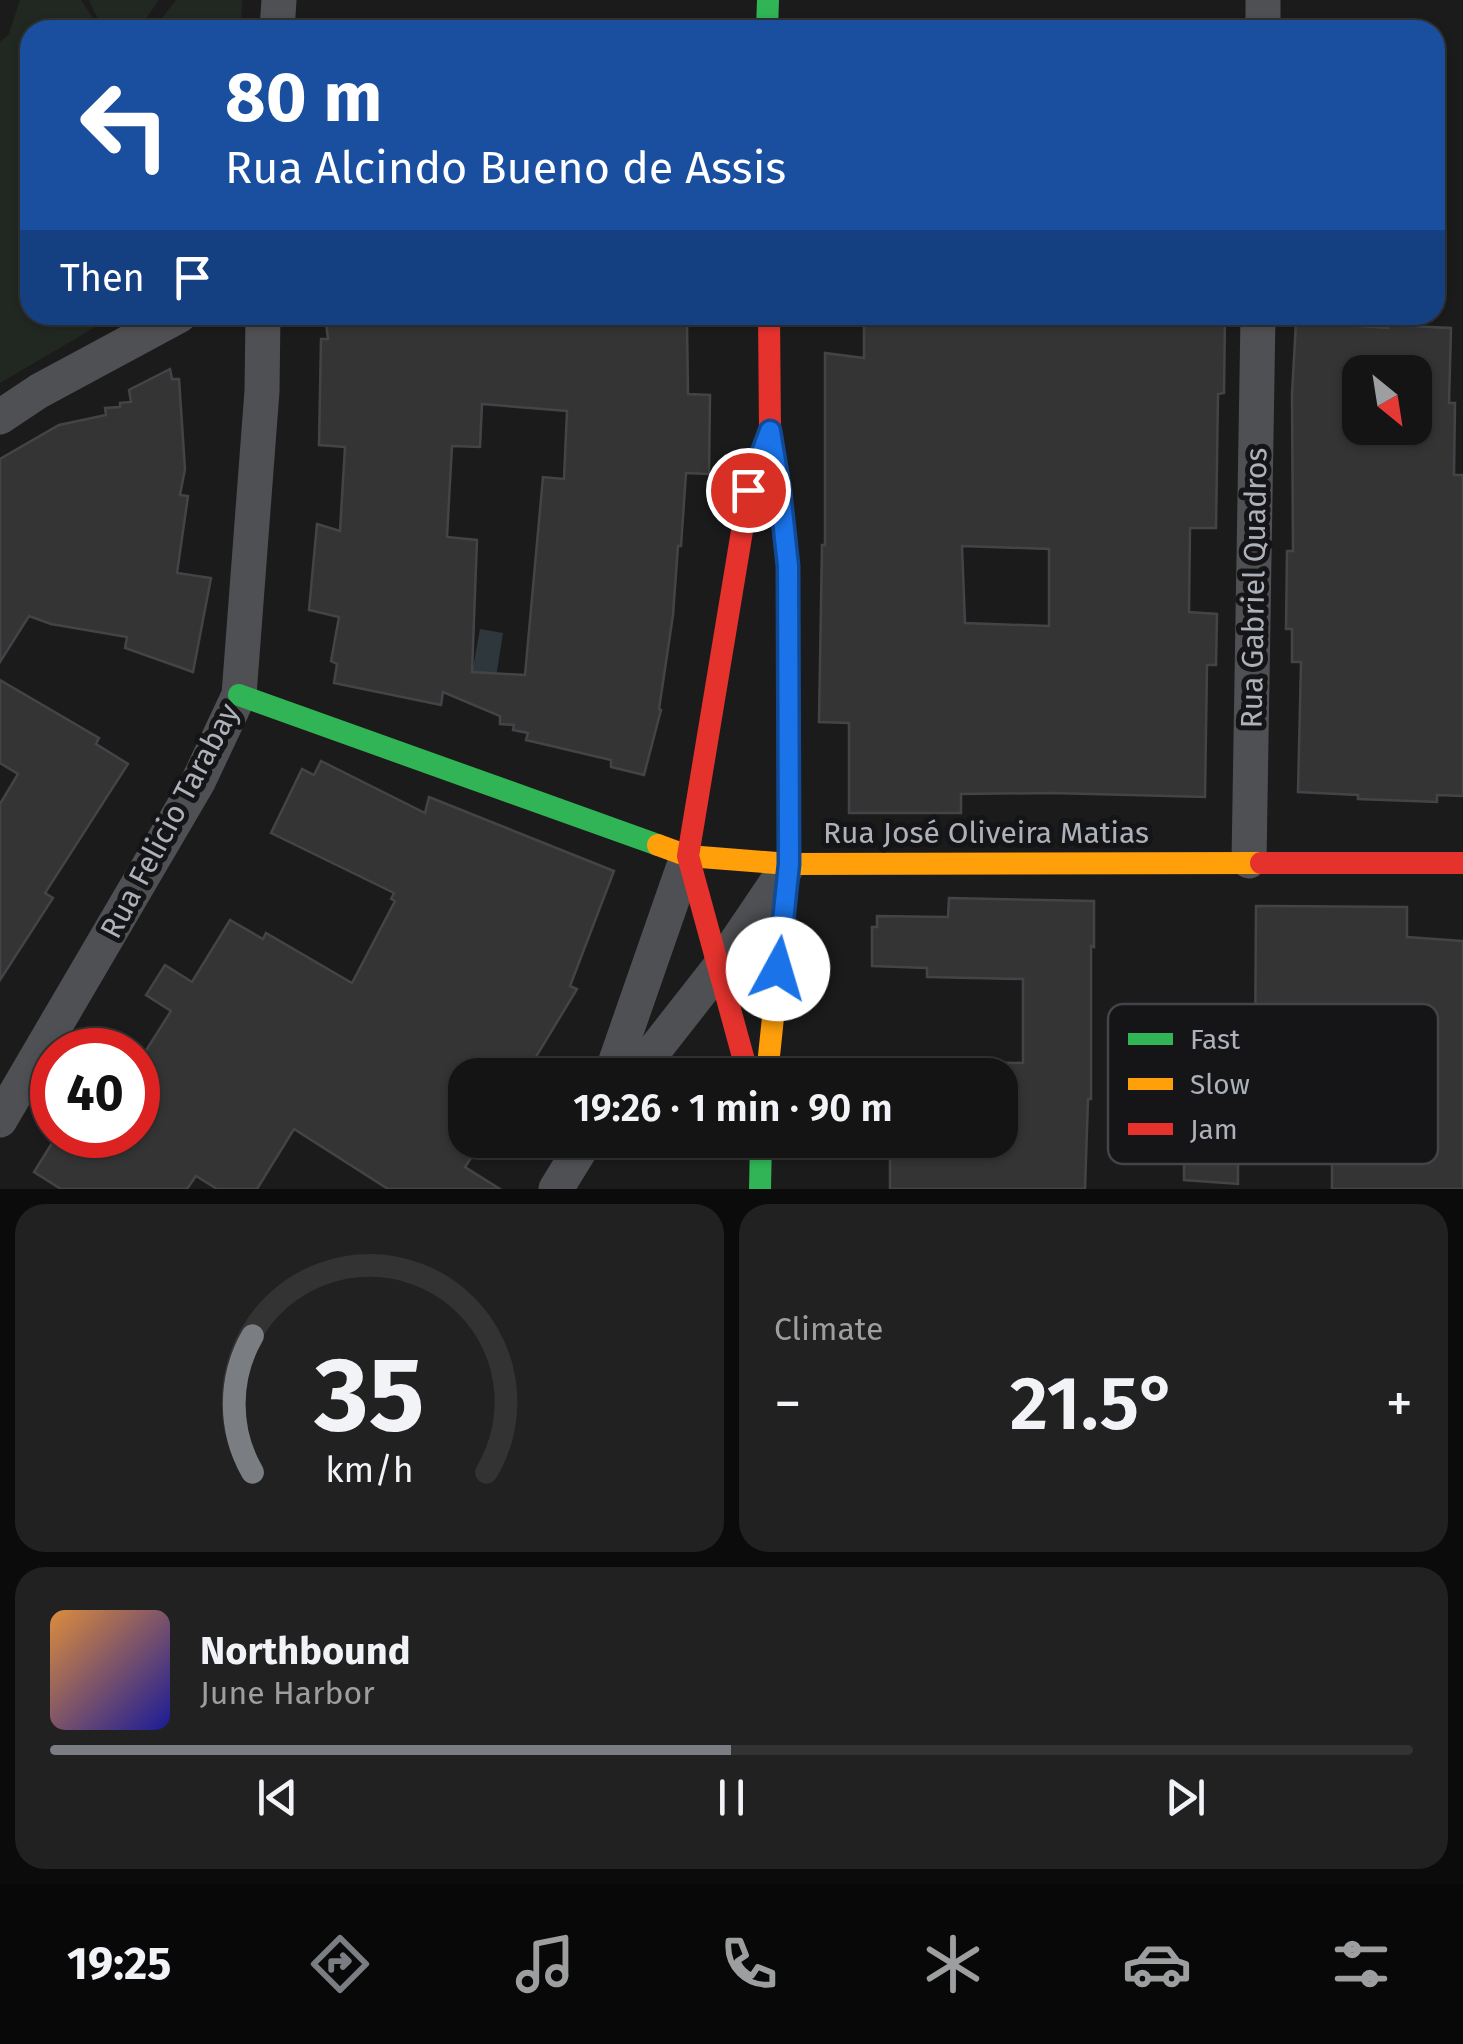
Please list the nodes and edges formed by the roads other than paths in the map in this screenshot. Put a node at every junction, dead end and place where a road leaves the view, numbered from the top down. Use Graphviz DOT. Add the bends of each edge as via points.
graph roads {
  1 [pos="161,325"];
  2 [pos="264,325"];
  3 [pos="769,325"];
  4 [pos="1258,325"];
  5 [pos="0,417"];
  6 [pos="770,431"];
  7 [pos="238,695"];
  8 [pos="688,856"];
  9 [pos="1250,862"];
  10 [pos="1463,863"];
  11 [pos="789,864"];
  12 [pos="718,969"];
  13 [pos="617,1058"];
  14 [pos="649,1058"];
  15 [pos="743,1058"];
  16 [pos="769,1058"];
  17 [pos="0,1120"];
  18 [pos="575,1158"];
  19 [pos="761,1158"];
  20 [pos="556,1189"];
  21 [pos="760,1189"];
  1 -- 5 [label="street"];
  2 -- 7 [label="street, Rua Felicio Tarabay"];
  3 -- 6 [label="street"];
  4 -- 9 [label="street, Rua Gabriel Quadros"];
  6 -- 8 [label="street" via="748,490"];
  6 -- 11 [label="street" via="788,566"];
  7 -- 8 [label="street, Rua José Oliveira Matias"];
  7 -- 17 [label="street, Rua Felicio Tarabay" via="198,782"];
  8 -- 11 [label="street, Rua José Oliveira Matias"];
  8 -- 12 [label="street"];
  8 -- 13 [label="street"];
  9 -- 10 [label="street, Rua José Oliveira Matias"];
  9 -- 11 [label="street, Rua José Oliveira Matias"];
  11 -- 12 [label="street"];
  11 -- 16 [label="street"];
  12 -- 14 [label="street"];
  12 -- 15 [label="street"];
  18 -- 20 [label="street"];
  19 -- 21 [label="street"];
}
